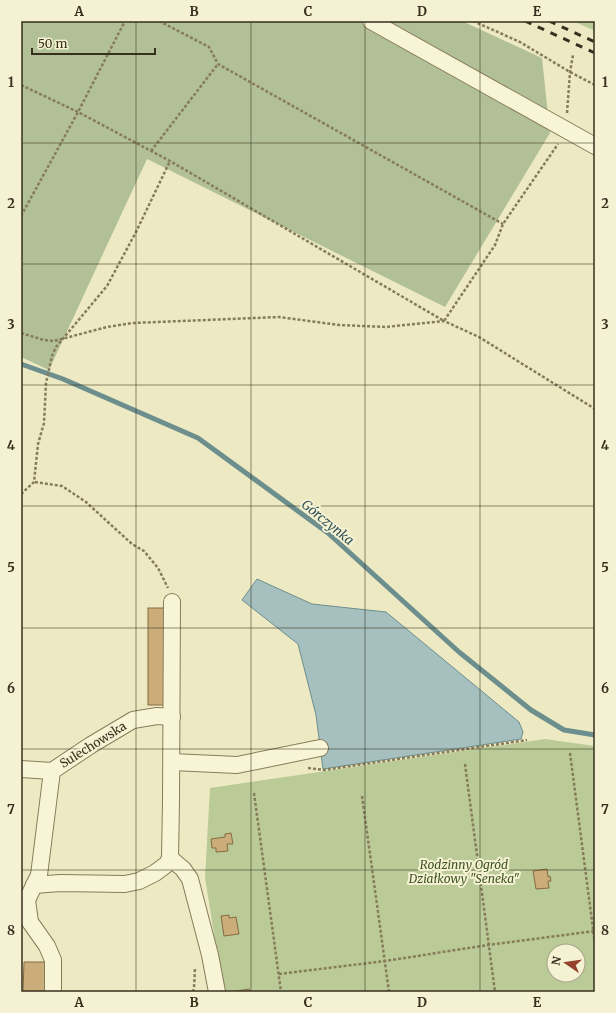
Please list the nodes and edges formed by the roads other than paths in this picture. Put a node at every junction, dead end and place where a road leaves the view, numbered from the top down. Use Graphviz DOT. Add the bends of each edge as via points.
graph roads {
  1 [pos="371,21"];
  2 [pos="595,146"];
  3 [pos="172,602"];
  4 [pos="172,717"];
  5 [pos="320,748"];
  6 [pos="172,762"];
  7 [pos="21,769"];
  8 [pos="52,770"];
  9 [pos="170,858"];
  10 [pos="34,885"];
  11 [pos="24,900"];
  12 [pos="53,992"];
  13 [pos="217,992"];
  1 -- 2 [label="street"];
  3 -- 4 [label="street"];
  4 -- 6 [label="street"];
  4 -- 8 [label="street, Sulechowska" via="157,716 133,720"];
  5 -- 6 [label="street" via="237,765"];
  6 -- 9 [label="street"];
  7 -- 8 [label="street"];
  8 -- 10 [label="street, Sulechowska" via="39,875"];
  9 -- 10 [label="street" via="167,864 155,873 139,881 125,884"];
  9 -- 13 [label="street" via="190,879"];
  10 -- 11 [label="street, Sulechowska"];
  11 -- 12 [label="street" via="30,922 47,946 53,960"];
}
